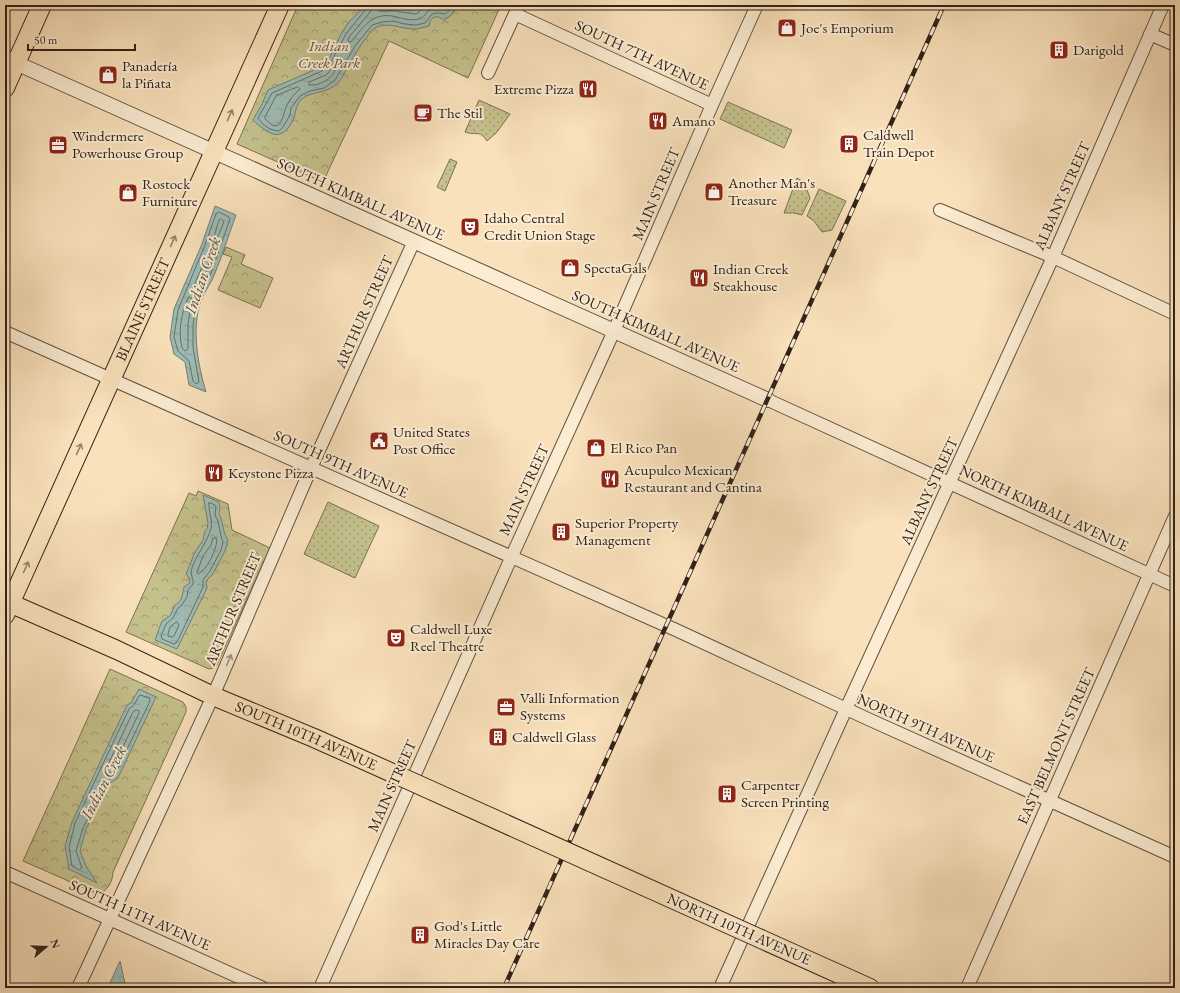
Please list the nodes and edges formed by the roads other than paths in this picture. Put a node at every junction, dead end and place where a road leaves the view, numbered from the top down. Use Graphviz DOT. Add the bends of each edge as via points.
graph roads {
  1 [pos="42,5"];
  2 [pos="280,5"];
  3 [pos="757,5"];
  4 [pos="1163,5"];
  5 [pos="517,10"];
  6 [pos="1150,34"];
  7 [pos="1175,45"];
  8 [pos="11,61"];
  9 [pos="488,73"];
  10 [pos="5,88"];
  11 [pos="712,105"];
  12 [pos="214,151"];
  13 [pos="940,210"];
  14 [pos="414,241"];
  15 [pos="1053,257"];
  16 [pos="1175,314"];
  17 [pos="614,331"];
  18 [pos="5,332"];
  19 [pos="110,379"];
  20 [pos="768,400"];
  21 [pos="311,468"];
  22 [pos="950,483"];
  23 [pos="1175,516"];
  24 [pos="511,558"];
  25 [pos="1149,574"];
  26 [pos="1175,586"];
  27 [pos="7,606"];
  28 [pos="665,626"];
  29 [pos="213,696"];
  30 [pos="846,709"];
  31 [pos="1050,801"];
  32 [pos="1175,858"];
  33 [pos="609,870"];
  34 [pos="5,872"];
  35 [pos="110,918"];
  36 [pos="78,988"];
  37 [pos="263,988"];
  38 [pos="320,988"];
  39 [pos="720,988"];
  40 [pos="870,988"];
  41 [pos="967,988"];
  1 -- 8 [label="main road"];
  12 -- 2 [label="main road, BLAINE STREET, one-way"];
  3 -- 11 [label="street, MAIN STREET"];
  4 -- 6 [label="street, ALBANY STREET"];
  5 -- 9 [label="street"];
  5 -- 11 [label="street, SOUTH 7TH AVENUE"];
  6 -- 7 [label="street"];
  6 -- 15 [label="street, ALBANY STREET"];
  8 -- 10 [label="main road"];
  8 -- 12 [label="street, SOUTH KIMBALL AVENUE"];
  11 -- 17 [label="street, MAIN STREET"];
  12 -- 14 [label="street, SOUTH KIMBALL AVENUE"];
  19 -- 12 [label="main road, BLAINE STREET, one-way"];
  13 -- 15 [label="street"];
  14 -- 17 [label="street, SOUTH KIMBALL AVENUE"];
  14 -- 21 [label="street, ARTHUR STREET"];
  15 -- 16 [label="street"];
  15 -- 22 [label="street, ALBANY STREET"];
  17 -- 20 [label="street, SOUTH KIMBALL AVENUE"];
  17 -- 24 [label="street, MAIN STREET"];
  18 -- 19 [label="street, SOUTH 9TH AVENUE"];
  19 -- 21 [label="street, SOUTH 9TH AVENUE"];
  27 -- 19 [label="main road, BLAINE STREET, one-way"];
  20 -- 22 [label="street, NORTH KIMBALL AVENUE"];
  21 -- 24 [label="street, SOUTH 9TH AVENUE"];
  29 -- 21 [label="street, ARTHUR STREET, one-way"];
  22 -- 25 [label="street, NORTH KIMBALL AVENUE"];
  22 -- 30 [label="street, ALBANY STREET"];
  23 -- 25 [label="street, EAST BELMONT STREET"];
  24 -- 28 [label="street, SOUTH 9TH AVENUE"];
  24 -- 38 [label="street, MAIN STREET"];
  25 -- 26 [label="street, NORTH KIMBALL AVENUE"];
  25 -- 31 [label="street, EAST BELMONT STREET"];
  27 -- 29 [label="main road, SOUTH 10TH AVENUE" via="117,650"];
  28 -- 30 [label="street, NORTH 9TH AVENUE"];
  29 -- 33 [label="main road, SOUTH 10TH AVENUE, bridge" via="314,738"];
  29 -- 35 [label="street, ARTHUR STREET"];
  30 -- 31 [label="street, NORTH 9TH AVENUE"];
  30 -- 39 [label="street, ALBANY STREET"];
  31 -- 32 [label="street, NORTH 9TH AVENUE"];
  31 -- 41 [label="street, EAST BELMONT STREET"];
  33 -- 40 [label="main road, NORTH 10TH AVENUE, bridge"];
  34 -- 35 [label="street, SOUTH 11TH AVENUE"];
  35 -- 36 [label="street, ARTHUR STREET"];
  35 -- 37 [label="street, SOUTH 11TH AVENUE"];
}
